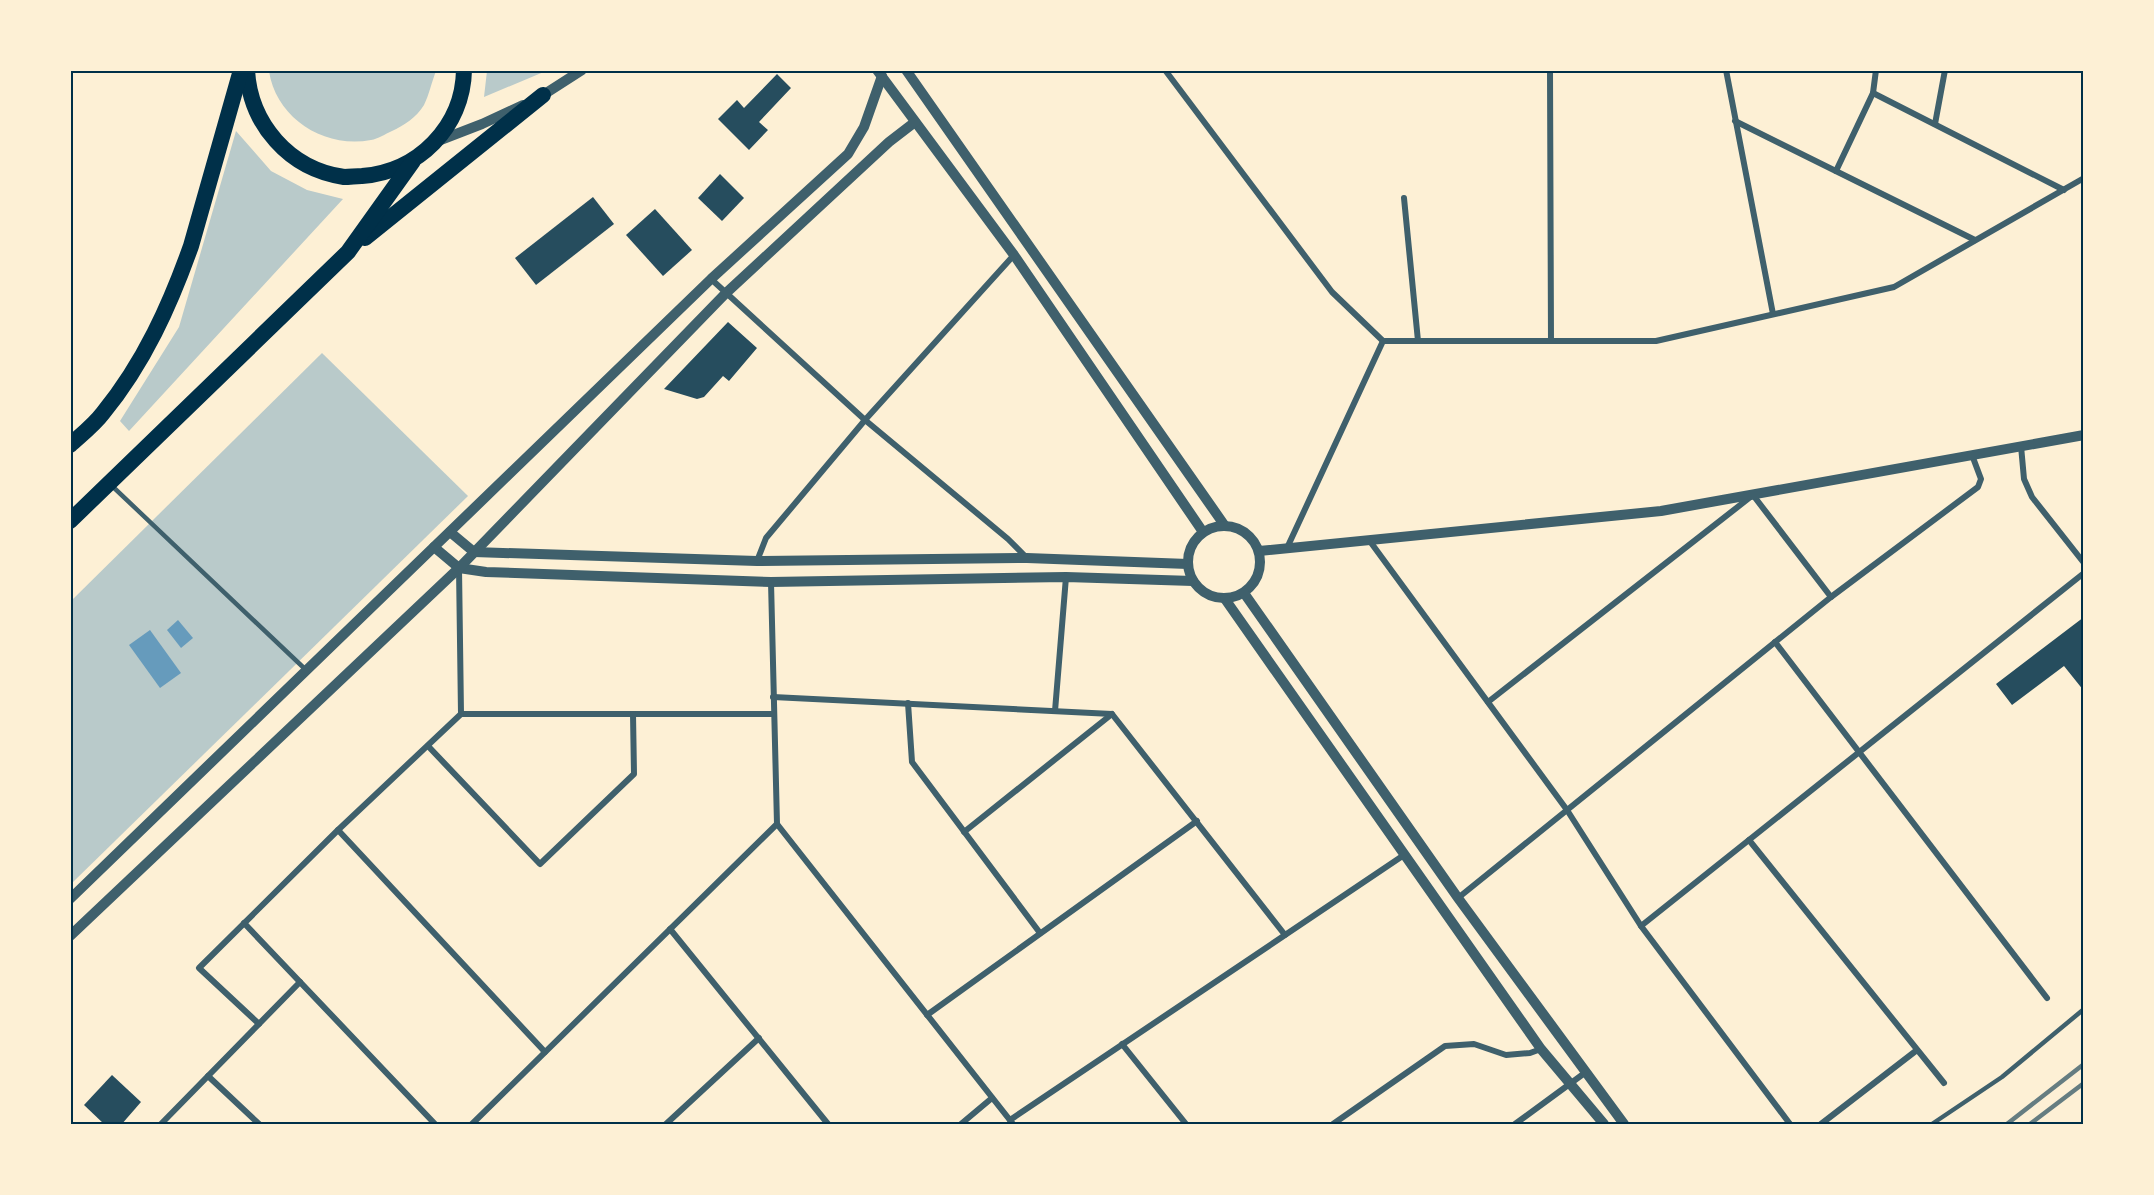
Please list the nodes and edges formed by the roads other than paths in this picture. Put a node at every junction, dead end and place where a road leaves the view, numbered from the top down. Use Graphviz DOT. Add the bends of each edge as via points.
graph roads {
  1 [pos="241,70"];
  2 [pos="247,70"];
  3 [pos="464,70"];
  4 [pos="582,70"];
  5 [pos="906,70"];
  6 [pos="1165,70"];
  7 [pos="1551,70"];
  8 [pos="1726,70"];
  9 [pos="1876,70"];
  10 [pos="1945,70"];
  11 [pos="879,74"];
  12 [pos="1873,93"];
  13 [pos="543,95"];
  14 [pos="1735,121"];
  15 [pos="915,122"];
  16 [pos="1935,124"];
  17 [pos="437,141"];
  18 [pos="413,161"];
  19 [pos="1836,171"];
  20 [pos="2084,178"];
  21 [pos="2064,190"];
  22 [pos="1404,198"];
  23 [pos="1975,240"];
  24 [pos="348,252"];
  25 [pos="1014,255"];
  26 [pos="711,279"];
  27 [pos="725,294"];
  28 [pos="1773,314"];
  29 [pos="1383,341"];
  30 [pos="1418,341"];
  31 [pos="1551,341"];
  32 [pos="865,420"];
  33 [pos="2084,435"];
  34 [pos="70,445"];
  35 [pos="2021,446"];
  36 [pos="1972,455"];
  37 [pos="109,483"];
  38 [pos="1754,495"];
  39 [pos="70,521"];
  40 [pos="1225,526"];
  41 [pos="450,532"];
  42 [pos="1203,532"];
  43 [pos="1368,540"];
  44 [pos="434,546"];
  45 [pos="1287,548"];
  46 [pos="1259,551"];
  47 [pos="474,552"];
  48 [pos="1027,558"];
  49 [pos="757,561"];
  50 [pos="2084,563"];
  51 [pos="1188,564"];
  52 [pos="459,568"];
  53 [pos="2084,573"];
  54 [pos="1066,577"];
  55 [pos="1193,581"];
  56 [pos="771,582"];
  57 [pos="1244,593"];
  58 [pos="1831,597"];
  59 [pos="1225,599"];
  60 [pos="1775,642"];
  61 [pos="307,671"];
  62 [pos="773,697"];
  63 [pos="1488,702"];
  64 [pos="908,703"];
  65 [pos="1055,711"];
  66 [pos="461,714"];
  67 [pos="633,714"];
  68 [pos="774,714"];
  69 [pos="1112,714"];
  70 [pos="428,746"];
  71 [pos="1859,752"];
  72 [pos="1567,810"];
  73 [pos="1197,821"];
  74 [pos="777,824"];
  75 [pos="338,831"];
  76 [pos="964,832"];
  77 [pos="1749,840"];
  78 [pos="1404,855"];
  79 [pos="70,898"];
  80 [pos="1458,898"];
  81 [pos="244,923"];
  82 [pos="1641,926"];
  83 [pos="670,929"];
  84 [pos="1040,933"];
  85 [pos="1285,935"];
  86 [pos="70,936"];
  87 [pos="300,982"];
  88 [pos="2047,998"];
  89 [pos="2084,1009"];
  90 [pos="927,1014"];
  91 [pos="259,1024"];
  92 [pos="759,1038"];
  93 [pos="1122,1044"];
  94 [pos="1541,1049"];
  95 [pos="1917,1050"];
  96 [pos="545,1052"];
  97 [pos="1586,1072"];
  98 [pos="208,1076"];
  99 [pos="1944,1083"];
  100 [pos="1571,1085"];
  101 [pos="992,1098"];
  102 [pos="1011,1122"];
  103 [pos="161,1125"];
  104 [pos="259,1125"];
  105 [pos="435,1125"];
  106 [pos="472,1125"];
  107 [pos="666,1125"];
  108 [pos="828,1125"];
  109 [pos="961,1125"];
  110 [pos="1186,1125"];
  111 [pos="1333,1125"];
  112 [pos="1515,1125"];
  113 [pos="1604,1125"];
  114 [pos="1624,1125"];
  115 [pos="1790,1125"];
  116 [pos="1821,1125"];
  117 [pos="1932,1125"];
  1 -- 34 [label="highway" via="190,246 158,324 138,365 118,393 102,415"];
  2 -- 18 [label="highway" via="248,87 260,121 281,148 311,168 345,177 380,174"];
  3 -- 17 [label="highway" via="454,115"];
  4 -- 13 [label="street"];
  5 -- 40 [label="street"];
  6 -- 29 [label="street" via="1332,292"];
  7 -- 31 [label="street"];
  8 -- 14 [label="street"];
  9 -- 12 [label="street"];
  10 -- 16 [label="street"];
  11 -- 15 [label="street"];
  11 -- 26 [label="street" via="864,127 848,154"];
  12 -- 16 [label="street"];
  12 -- 19 [label="street"];
  13 -- 17 [label="street"];
  13 -- 24 [label="highway"];
  14 -- 19 [label="street"];
  14 -- 28 [label="street"];
  15 -- 25 [label="street"];
  15 -- 27 [label="street"];
  16 -- 21 [label="street"];
  17 -- 18 [label="highway"];
  18 -- 24 [label="highway"];
  19 -- 23 [label="street"];
  20 -- 21 [label="street"];
  21 -- 23 [label="street"];
  22 -- 30 [label="street"];
  23 -- 28 [label="street" via="1894,287"];
  24 -- 37 [label="highway"];
  25 -- 32 [label="street"];
  25 -- 42 [label="street"];
  26 -- 27 [label="street"];
  26 -- 41 [label="street"];
  27 -- 32 [label="street"];
  27 -- 47 [label="street"];
  28 -- 31 [label="street" via="1656,341"];
  29 -- 30 [label="street"];
  29 -- 45 [label="street"];
  30 -- 31 [label="street"];
  32 -- 48 [label="street"];
  32 -- 49 [label="street" via="766,538"];
  33 -- 35 [label="street"];
  35 -- 36 [label="street"];
  35 -- 50 [label="street" via="2024,479 2032,496"];
  36 -- 38 [label="street"];
  36 -- 58 [label="street" via="1981,479 1978,487"];
  37 -- 39 [label="highway"];
  37 -- 61 [label="lane"];
  38 -- 43 [label="street" via="1661,511"];
  38 -- 58 [label="street"];
  38 -- 63 [label="street"];
  40 -- 42 [label="street"];
  40 -- 46 [label="street" via="1249,536"];
  41 -- 44 [label="street"];
  41 -- 47 [label="street"];
  42 -- 51 [label="street" via="1192,546"];
  43 -- 45 [label="street"];
  43 -- 63 [label="street"];
  44 -- 52 [label="street"];
  44 -- 61 [label="street"];
  45 -- 46 [label="street"];
  46 -- 57 [label="street" via="1257,579"];
  47 -- 49 [label="street"];
  47 -- 52 [label="street"];
  48 -- 49 [label="street"];
  48 -- 51 [label="street"];
  51 -- 55 [label="street"];
  52 -- 56 [label="street"];
  52 -- 66 [label="street"];
  52 -- 86 [label="street"];
  53 -- 71 [label="street"];
  54 -- 55 [label="street"];
  54 -- 56 [label="street"];
  54 -- 65 [label="street"];
  55 -- 59 [label="street" via="1207,594"];
  56 -- 62 [label="street"];
  57 -- 59 [label="street"];
  57 -- 80 [label="street"];
  58 -- 60 [label="street"];
  59 -- 78 [label="street"];
  60 -- 71 [label="street"];
  60 -- 72 [label="street"];
  61 -- 79 [label="street"];
  62 -- 64 [label="street"];
  62 -- 68 [label="street"];
  63 -- 72 [label="street"];
  64 -- 65 [label="street"];
  64 -- 76 [label="street" via="912,762"];
  65 -- 69 [label="street"];
  66 -- 67 [label="street"];
  66 -- 70 [label="street"];
  67 -- 68 [label="street"];
  67 -- 70 [label="street" via="634,774 540,864"];
  68 -- 74 [label="street"];
  69 -- 73 [label="street"];
  69 -- 76 [label="street"];
  70 -- 75 [label="street"];
  71 -- 77 [label="street"];
  71 -- 88 [label="street"];
  72 -- 80 [label="street"];
  72 -- 82 [label="street"];
  73 -- 84 [label="street"];
  73 -- 85 [label="street"];
  74 -- 83 [label="street"];
  74 -- 90 [label="street"];
  75 -- 81 [label="street"];
  75 -- 96 [label="street"];
  76 -- 84 [label="street"];
  77 -- 82 [label="street"];
  77 -- 95 [label="street"];
  78 -- 85 [label="street"];
  78 -- 94 [label="street"];
  80 -- 97 [label="street"];
  81 -- 87 [label="street"];
  81 -- 91 [label="street" via="199,968"];
  82 -- 115 [label="street"];
  83 -- 92 [label="street"];
  83 -- 96 [label="street"];
  84 -- 90 [label="street"];
  85 -- 93 [label="street"];
  87 -- 91 [label="street"];
  87 -- 105 [label="street"];
  89 -- 117 [label="lane" via="2002,1077"];
  90 -- 101 [label="street"];
  91 -- 98 [label="street"];
  92 -- 107 [label="street"];
  92 -- 108 [label="street"];
  93 -- 102 [label="street"];
  93 -- 110 [label="street"];
  94 -- 100 [label="street"];
  94 -- 111 [label="street" via="1518,1055 1474,1044 1444,1046"];
  95 -- 99 [label="street"];
  95 -- 116 [label="street"];
  96 -- 106 [label="street"];
  97 -- 100 [label="street"];
  97 -- 114 [label="street"];
  98 -- 103 [label="street"];
  98 -- 104 [label="street"];
  100 -- 112 [label="street"];
  100 -- 113 [label="street"];
  101 -- 102 [label="street"];
  101 -- 109 [label="street"];
}
